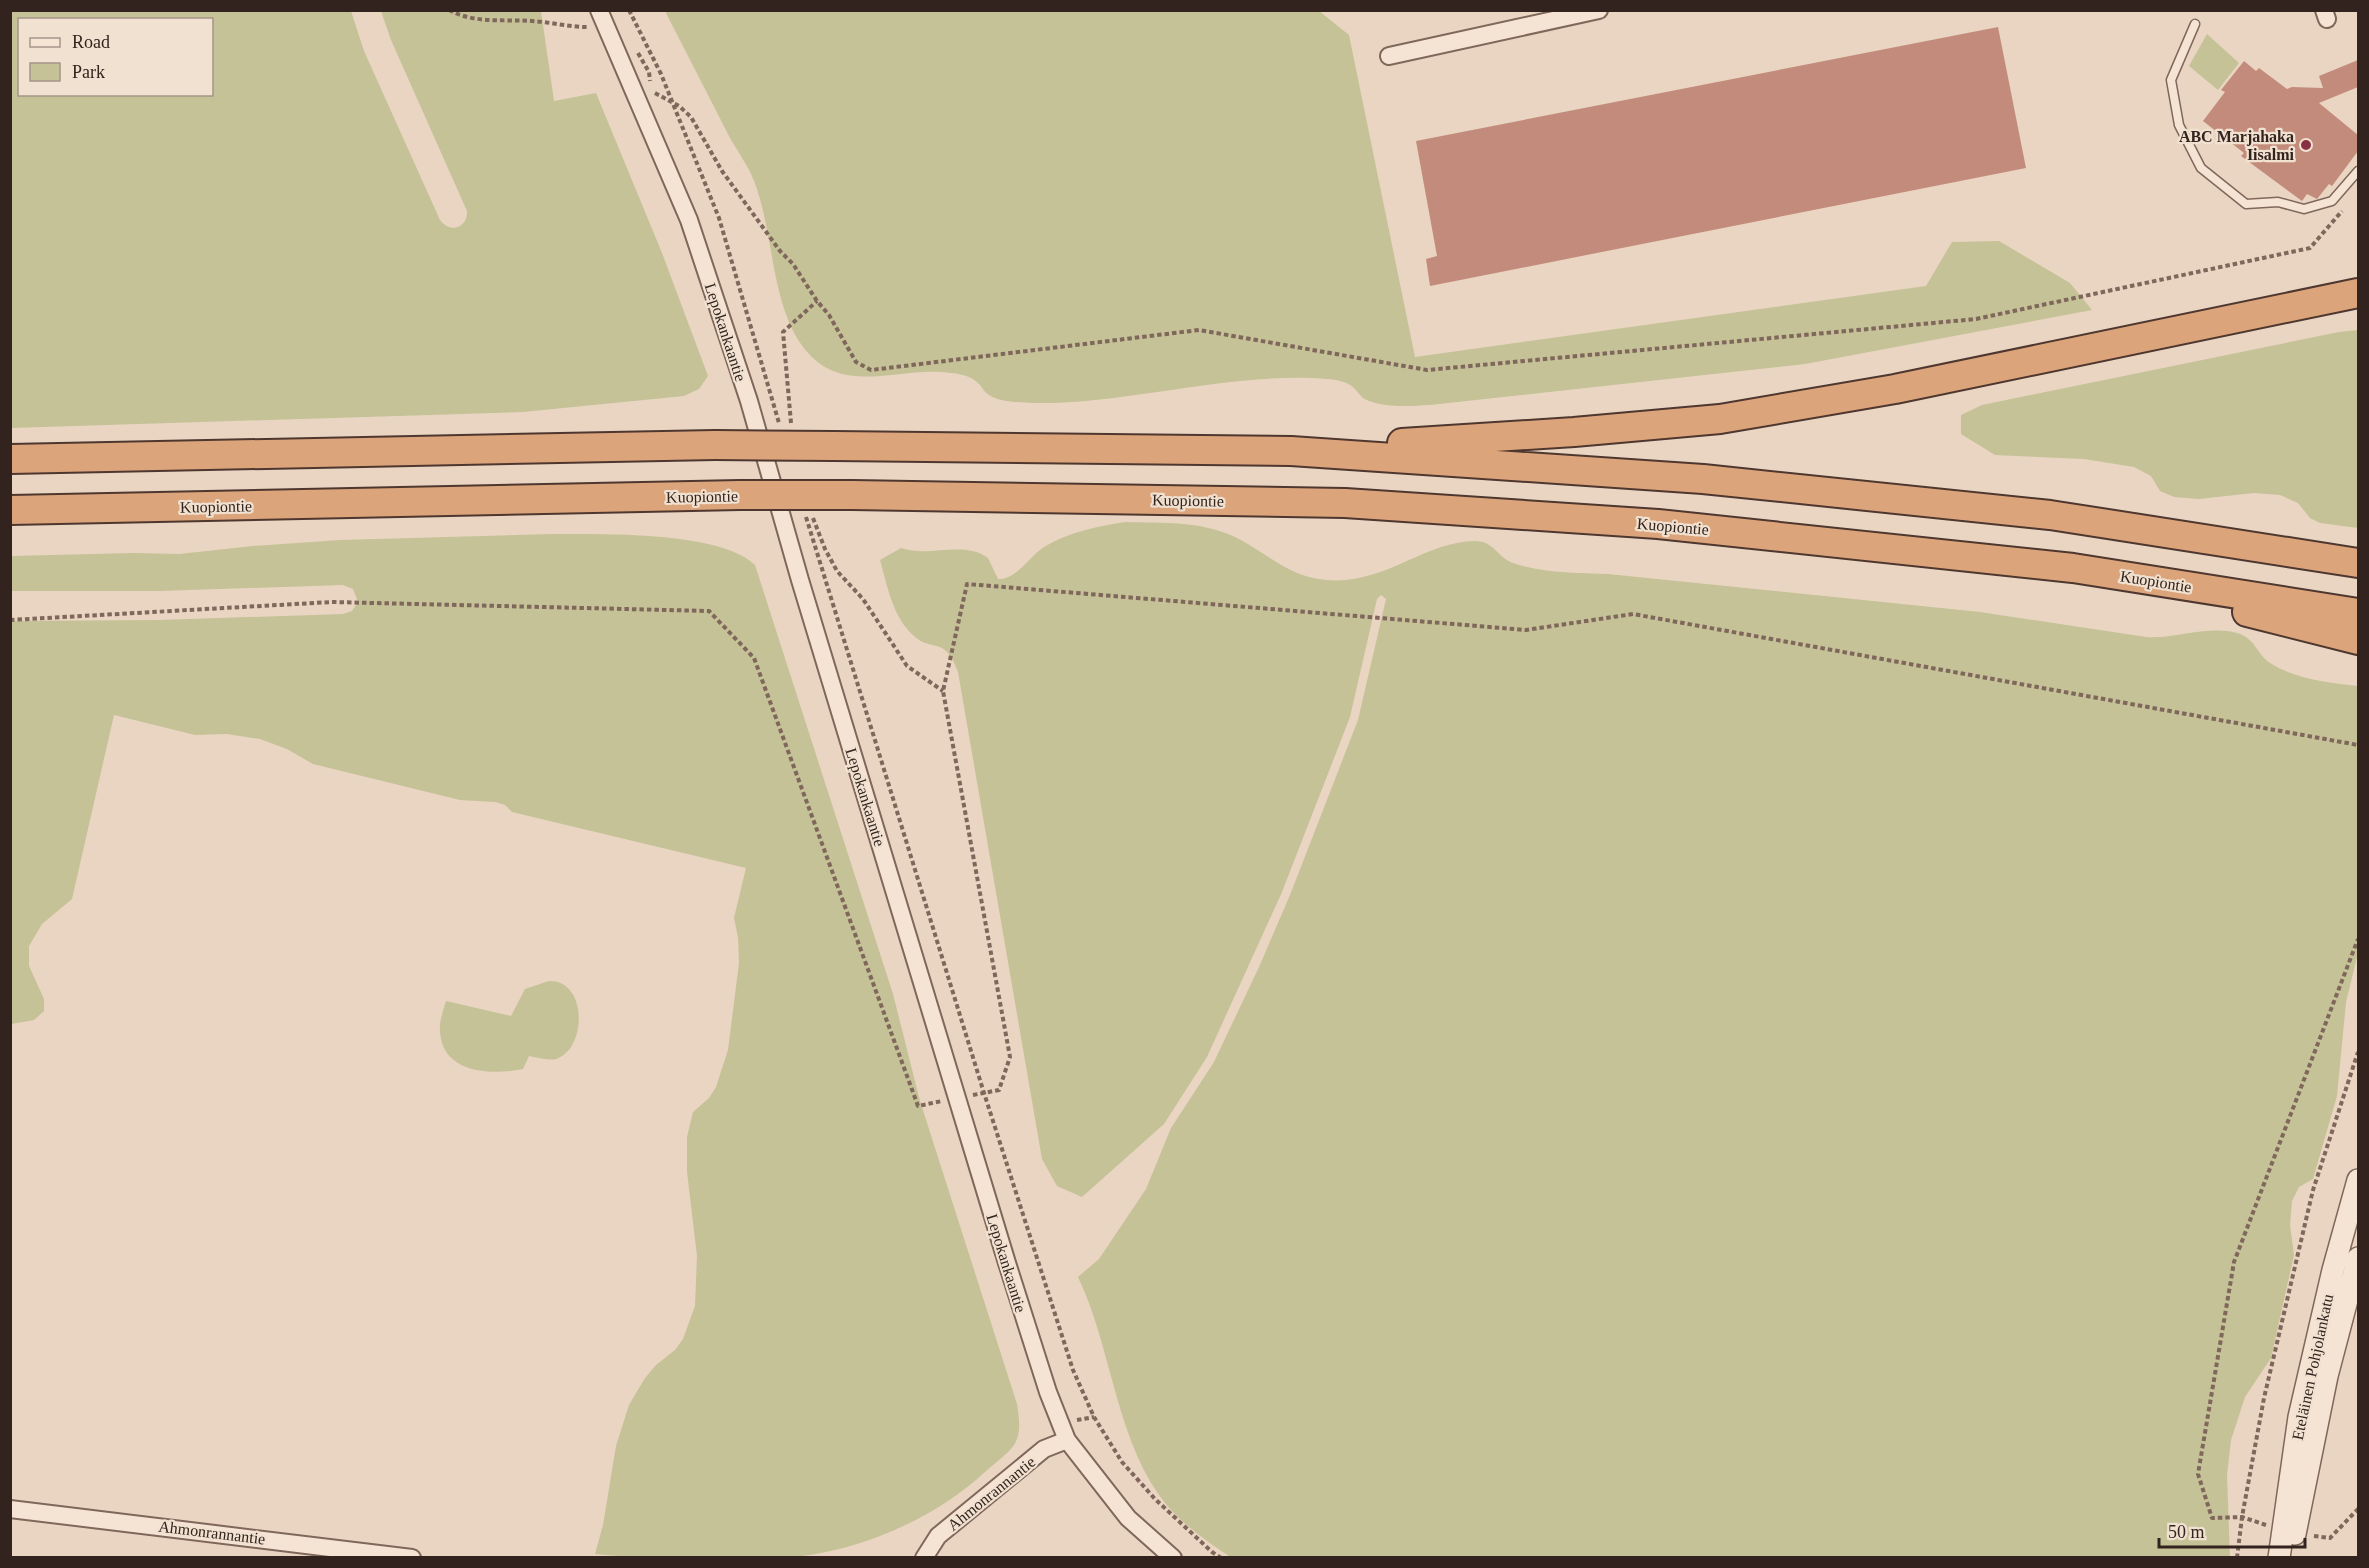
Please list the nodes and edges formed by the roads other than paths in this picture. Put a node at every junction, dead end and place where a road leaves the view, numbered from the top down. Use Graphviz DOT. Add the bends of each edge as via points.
graph roads {
  1 [pos="599,10"];
  2 [pos="1599,10"];
  3 [pos="2195,24"];
  4 [pos="1389,56"];
  5 [pos="2358,171"];
  6 [pos="2358,293"];
  7 [pos="1291,451"];
  8 [pos="10,459"];
  9 [pos="10,510"];
  10 [pos="2358,563"];
  11 [pos="2073,568"];
  12 [pos="2358,613"];
  13 [pos="2358,640"];
  14 [pos="2358,1180"];
  15 [pos="2358,1258"];
  16 [pos="1067,1440"];
  17 [pos="10,1509"];
  18 [pos="2289,1531"];
  19 [pos="412,1557"];
  20 [pos="924,1557"];
  21 [pos="1173,1557"];
  22 [pos="2279,1557"];
  23 [pos="2289,1557"];
  1 -- 16 [label="street, Lepokankaantie" via="689,220 727,333 1010,1273"];
  2 -- 4 [label="street"];
  3 -- 5 [label="lane" via="2171,80 2179,125 2201,168 2246,204 2278,202 2304,209 2332,201"];
  6 -- 7 [label="highway" via="1816,404 1720,419"];
  7 -- 8 [label="highway, bridge" via="716,445"];
  7 -- 10 [label="highway" via="1703,479 2050,515"];
  9 -- 11 [label="highway, Kuopiontie, bridge" via="740,495 1345,503 1658,524"];
  11 -- 12 [label="highway, Kuopiontie"];
  11 -- 13 [label="highway"];
  14 -- 18 [label="street, Eteläinen Pohjolankatu" via="2299,1417"];
  15 -- 18 [label="street, Eteläinen Pohjolankatu"];
  16 -- 20 [label="street, Ahmonrannantie" via="1044,1449 938,1536"];
  16 -- 21 [label="street, Lepokankaantie" via="1128,1518"];
  17 -- 19 [label="street, Ahmonrannantie"];
  18 -- 22 [label="street, Eteläinen Pohjolankatu"];
  18 -- 23 [label="street, Eteläinen Pohjolankatu"];
}
